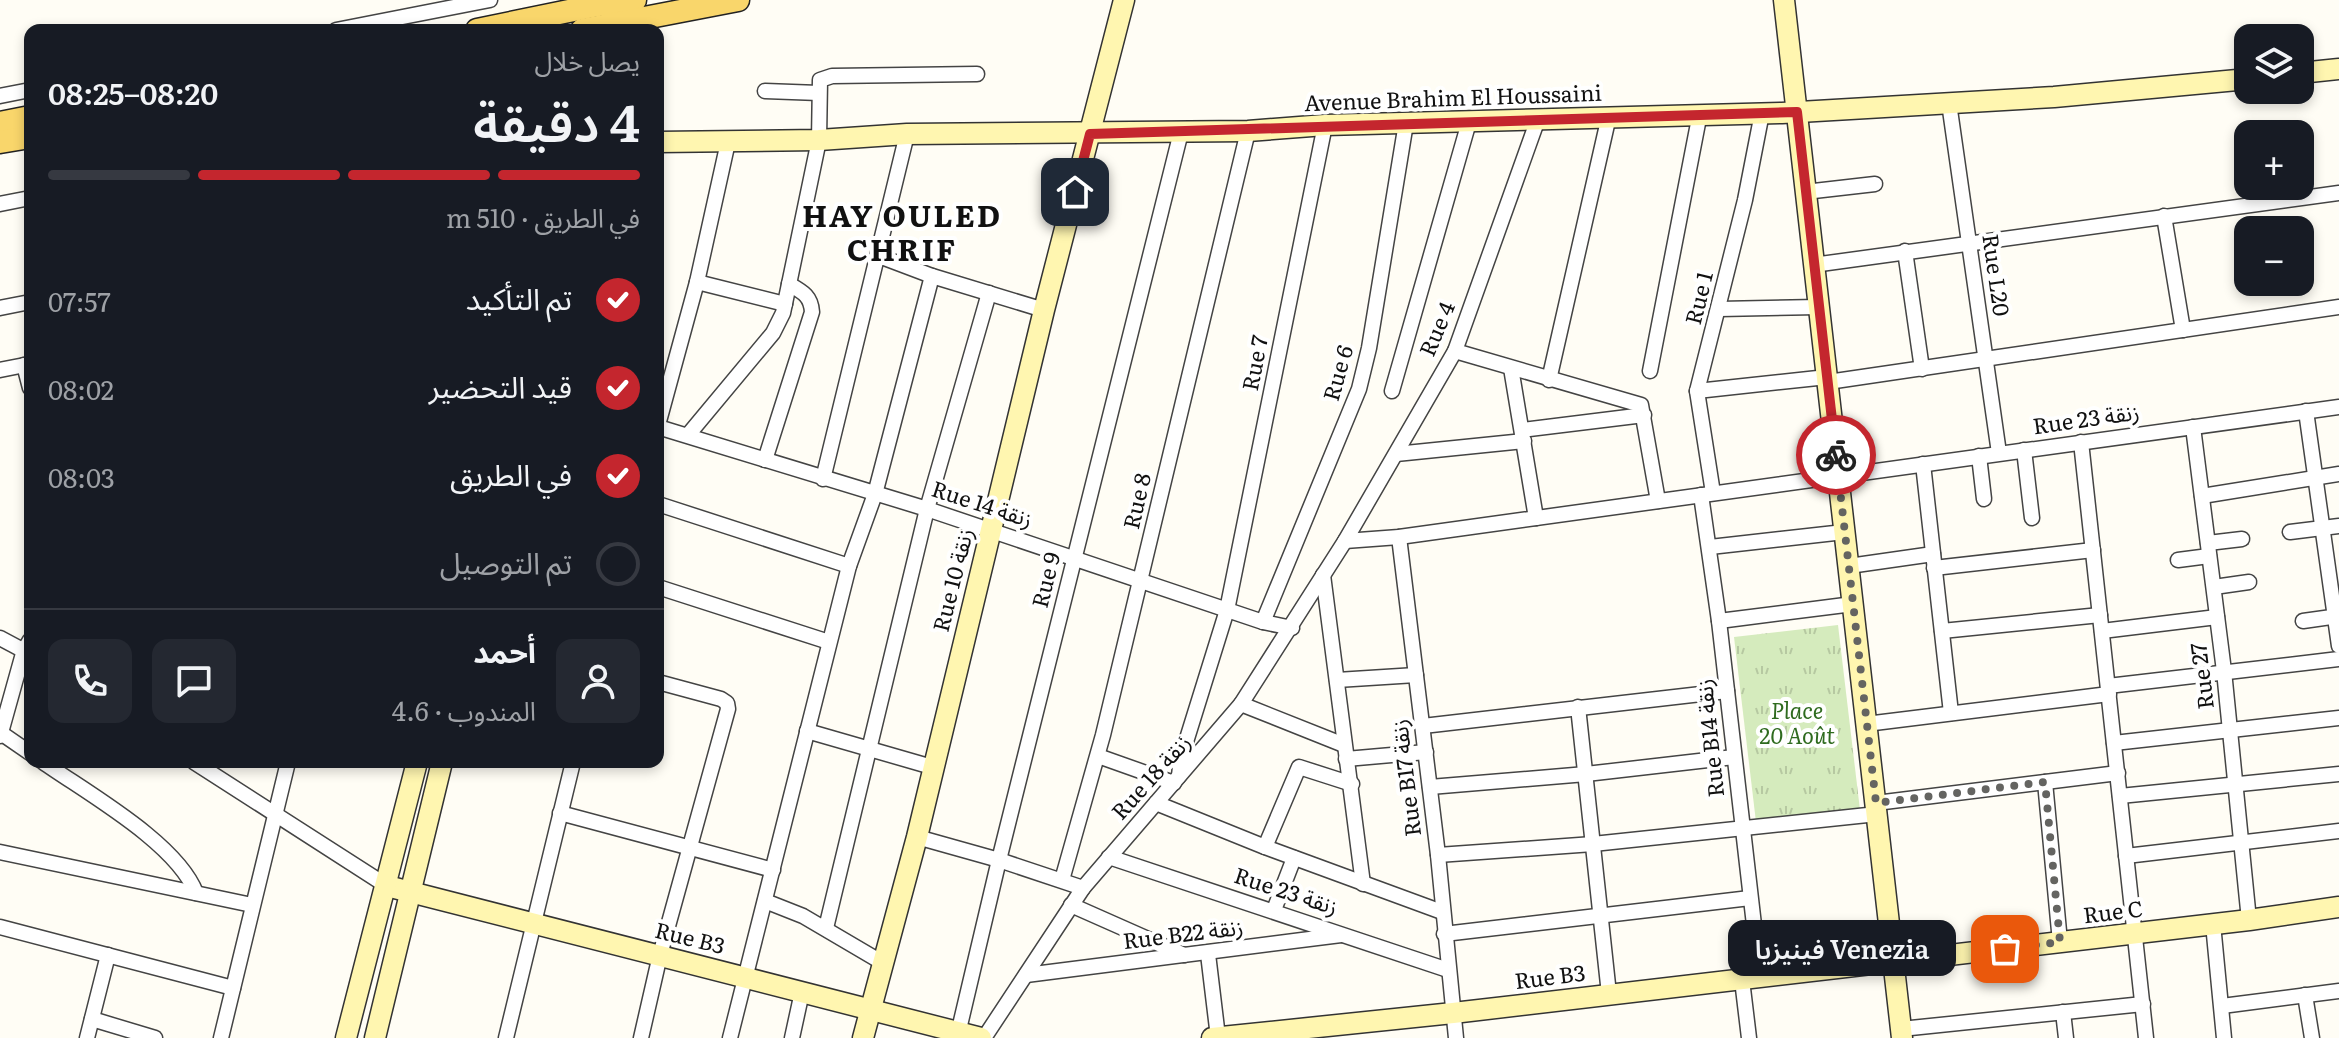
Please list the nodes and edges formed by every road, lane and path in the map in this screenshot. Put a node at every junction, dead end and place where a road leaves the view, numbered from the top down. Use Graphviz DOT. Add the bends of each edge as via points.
graph roads {
  1 [pos="490,0"];
  2 [pos="631,0"];
  3 [pos="738,0"];
  4 [pos="1124,0"];
  5 [pos="1784,0"];
  6 [pos="600,2"];
  7 [pos="367,24"];
  8 [pos="503,24"];
  9 [pos="592,24"];
  10 [pos="624,24"];
  11 [pos="636,24"];
  12 [pos="2339,69"];
  13 [pos="2314,72"];
  14 [pos="977,74"];
  15 [pos="2234,80"];
  16 [pos="24,91"];
  17 [pos="765,91"];
  18 [pos="819,93"];
  19 [pos="0,96"];
  20 [pos="1949,103"];
  21 [pos="1797,112"];
  22 [pos="1700,113"];
  23 [pos="1762,113"];
  24 [pos="1609,116"];
  25 [pos="24,118"];
  26 [pos="1538,119"];
  27 [pos="1469,122"];
  28 [pos="0,123"];
  29 [pos="1406,123"];
  30 [pos="1325,125"];
  31 [pos="1248,131"];
  32 [pos="1181,132"];
  33 [pos="907,134"];
  34 [pos="1090,134"];
  35 [pos="24,138"];
  36 [pos="819,140"];
  37 [pos="0,142"];
  38 [pos="664,142"];
  39 [pos="728,142"];
  40 [pos="1875,184"];
  41 [pos="1805,192"];
  42 [pos="2339,193"];
  43 [pos="24,199"];
  44 [pos="0,204"];
  45 [pos="2164,216"];
  46 [pos="1970,244"];
  47 [pos="1905,251"];
  48 [pos="879,256"];
  49 [pos="1813,265"];
  50 [pos="932,276"];
  51 [pos="697,282"];
  52 [pos="789,284"];
  53 [pos="989,293"];
  54 [pos="24,303"];
  55 [pos="785,304"];
  56 [pos="1818,307"];
  57 [pos="2339,307"];
  58 [pos="0,308"];
  59 [pos="1719,309"];
  60 [pos="1044,310"];
  61 [pos="2183,330"];
  62 [pos="1455,351"];
  63 [pos="1986,359"];
  64 [pos="24,366"];
  65 [pos="1511,368"];
  66 [pos="1922,369"];
  67 [pos="0,370"];
  68 [pos="1650,371"];
  69 [pos="1549,380"];
  70 [pos="1828,380"];
  71 [pos="1392,391"];
  72 [pos="1697,391"];
  73 [pos="664,404"];
  74 [pos="2339,407"];
  75 [pos="1642,410"];
  76 [pos="2306,411"];
  77 [pos="2193,427"];
  78 [pos="664,428"];
  79 [pos="688,435"];
  80 [pos="1523,435"];
  81 [pos="2081,442"];
  82 [pos="2024,450"];
  83 [pos="1999,453"];
  84 [pos="1396,454"];
  85 [pos="1979,456"];
  86 [pos="765,460"];
  87 [pos="1923,464"];
  88 [pos="2339,474"];
  89 [pos="1838,477"];
  90 [pos="2315,478"];
  91 [pos="823,479"];
  92 [pos="875,494"];
  93 [pos="1707,494"];
  94 [pos="2202,496"];
  95 [pos="1984,499"];
  96 [pos="1658,501"];
  97 [pos="664,506"];
  98 [pos="927,509"];
  99 [pos="1536,518"];
  100 [pos="2032,518"];
  101 [pos="2339,526"];
  102 [pos="2323,528"];
  103 [pos="990,530"];
  104 [pos="1844,532"];
  105 [pos="2290,532"];
  106 [pos="1399,537"];
  107 [pos="2242,539"];
  108 [pos="1345,541"];
  109 [pos="1710,547"];
  110 [pos="2093,550"];
  111 [pos="2209,550"];
  112 [pos="1075,557"];
  113 [pos="2178,560"];
  114 [pos="1934,561"];
  115 [pos="849,566"];
  116 [pos="1849,566"];
  117 [pos="1323,575"];
  118 [pos="1141,580"];
  119 [pos="2249,582"];
  120 [pos="2214,587"];
  121 [pos="664,589"];
  122 [pos="1853,604"];
  123 [pos="1227,610"];
  124 [pos="2100,615"];
  125 [pos="2337,616"];
  126 [pos="2217,617"];
  127 [pos="1719,621"];
  128 [pos="2303,621"];
  129 [pos="1263,622"];
  130 [pos="1292,628"];
  131 [pos="1942,631"];
  132 [pos="2102,631"];
  133 [pos="0,638"];
  134 [pos="829,642"];
  135 [pos="2339,646"];
  136 [pos="24,647"];
  137 [pos="24,658"];
  138 [pos="2339,659"];
  139 [pos="2224,671"];
  140 [pos="1416,675"];
  141 [pos="1337,680"];
  142 [pos="664,684"];
  143 [pos="2109,690"];
  144 [pos="1727,691"];
  145 [pos="1241,704"];
  146 [pos="1578,707"];
  147 [pos="4,710"];
  148 [pos="1951,713"];
  149 [pos="2339,718"];
  150 [pos="1866,724"];
  151 [pos="1423,726"];
  152 [pos="2230,729"];
  153 [pos="807,731"];
  154 [pos="0,734"];
  155 [pos="2114,743"];
  156 [pos="24,749"];
  157 [pos="867,749"];
  158 [pos="1345,752"];
  159 [pos="1426,752"];
  160 [pos="1098,756"];
  161 [pos="1734,757"];
  162 [pos="932,767"];
  163 [pos="51,768"];
  164 [pos="203,768"];
  165 [pos="287,768"];
  166 [pos="416,768"];
  167 [pos="441,768"];
  168 [pos="571,768"];
  169 [pos="2118,773"];
  170 [pos="1586,774"];
  171 [pos="2339,774"];
  172 [pos="1176,780"];
  173 [pos="2045,782"];
  174 [pos="1352,784"];
  175 [pos="2236,785"];
  176 [pos="1430,787"];
  177 [pos="2120,796"];
  178 [pos="1156,803"];
  179 [pos="1876,808"];
  180 [pos="560,813"];
  181 [pos="275,816"];
  182 [pos="1742,827"];
  183 [pos="2339,831"];
  184 [pos="917,837"];
  185 [pos="2242,843"];
  186 [pos="1593,844"];
  187 [pos="689,847"];
  188 [pos="1265,847"];
  189 [pos="0,852"];
  190 [pos="1438,855"];
  191 [pos="2126,856"];
  192 [pos="1109,857"];
  193 [pos="1294,858"];
  194 [pos="999,860"];
  195 [pos="773,870"];
  196 [pos="1062,880"];
  197 [pos="1363,884"];
  198 [pos="387,886"];
  199 [pos="1083,888"];
  200 [pos="196,893"];
  201 [pos="411,893"];
  202 [pos="1750,898"];
  203 [pos="765,901"];
  204 [pos="252,905"];
  205 [pos="1071,905"];
  206 [pos="2339,907"];
  207 [pos="1274,910"];
  208 [pos="1442,912"];
  209 [pos="1602,915"];
  210 [pos="2249,920"];
  211 [pos="532,922"];
  212 [pos="2213,924"];
  213 [pos="0,927"];
  214 [pos="826,928"];
  215 [pos="1346,934"];
  216 [pos="1444,934"];
  217 [pos="2135,934"];
  218 [pos="2060,942"];
  219 [pos="1208,954"];
  220 [pos="108,955"];
  221 [pos="660,955"];
  222 [pos="1187,956"];
  223 [pos="1893,962"];
  224 [pos="883,963"];
  225 [pos="1448,970"];
  226 [pos="1026,975"];
  227 [pos="744,976"];
  228 [pos="1751,978"];
  229 [pos="233,988"];
  230 [pos="2339,991"];
  231 [pos="802,992"];
  232 [pos="1609,994"];
  233 [pos="2305,995"];
  234 [pos="2143,1004"];
  235 [pos="2222,1006"];
  236 [pos="870,1010"];
  237 [pos="2063,1012"];
  238 [pos="1453,1013"];
  239 [pos="92,1019"];
  240 [pos="1977,1021"];
  241 [pos="1902,1034"];
  242 [pos="958,1035"];
  243 [pos="1265,1035"];
  244 [pos="1218,1037"];
  245 [pos="87,1038"];
  246 [pos="155,1038"];
  247 [pos="221,1038"];
  248 [pos="346,1038"];
  249 [pos="375,1038"];
  250 [pos="506,1038"];
  251 [pos="641,1038"];
  252 [pos="730,1038"];
  253 [pos="792,1038"];
  254 [pos="863,1038"];
  255 [pos="982,1038"];
  256 [pos="1212,1038"];
  257 [pos="1456,1038"];
  258 [pos="1749,1038"];
  259 [pos="1980,1038"];
  260 [pos="2066,1038"];
  261 [pos="2146,1038"];
  262 [pos="2224,1038"];
  263 [pos="2312,1038"];
  1 -- 7 [label="street"];
  2 -- 6 [label="main road"];
  2 -- 10 [label="street"];
  3 -- 11 [label="main road"];
  4 -- 34 [label="street, Rue 10 زنقة"];
  5 -- 21 [label="street"];
  6 -- 8 [label="main road"];
  6 -- 9 [label="street"];
  12 -- 13 [label="street"];
  14 -- 18 [label="street" via="825,77"];
  15 -- 20 [label="street, Avenue Brahim El Houssaini"];
  16 -- 19 [label="street"];
  17 -- 18 [label="street"];
  18 -- 36 [label="street"];
  20 -- 21 [label="street, Avenue Brahim El Houssaini"];
  20 -- 46 [label="street, Rue L20"];
  21 -- 23 [label="street, Avenue Brahim El Houssaini"];
  21 -- 41 [label="street"];
  22 -- 23 [label="street, Avenue Brahim El Houssaini"];
  22 -- 24 [label="street, Avenue Brahim El Houssaini"];
  22 -- 68 [label="street"];
  23 -- 59 [label="street, Rue 1"];
  24 -- 26 [label="street, Avenue Brahim El Houssaini"];
  24 -- 69 [label="street"];
  25 -- 28 [label="main road"];
  26 -- 27 [label="street, Avenue Brahim El Houssaini"];
  26 -- 62 [label="street, Rue 4"];
  27 -- 29 [label="street, Avenue Brahim El Houssaini"];
  27 -- 71 [label="street"];
  29 -- 30 [label="street, Avenue Brahim El Houssaini"];
  29 -- 129 [label="street, Rue 6" via="1359,389"];
  30 -- 31 [label="street, Avenue Brahim El Houssaini"];
  30 -- 123 [label="street, Rue 7"];
  31 -- 32 [label="street, Avenue Brahim El Houssaini"];
  31 -- 118 [label="street, Rue 8"];
  32 -- 34 [label="street, Avenue Brahim El Houssaini"];
  32 -- 112 [label="street, Rue 9"];
  33 -- 34 [label="street, Avenue Brahim El Houssaini"];
  33 -- 36 [label="street, Avenue Brahim El Houssaini"];
  33 -- 48 [label="street"];
  34 -- 60 [label="street, Rue 10 زنقة"];
  35 -- 37 [label="main road"];
  36 -- 39 [label="street, Avenue Brahim El Houssaini"];
  36 -- 52 [label="street"];
  38 -- 39 [label="street, Avenue Brahim El Houssaini"];
  39 -- 51 [label="street"];
  40 -- 41 [label="street"];
  41 -- 49 [label="street"];
  42 -- 45 [label="street"];
  43 -- 44 [label="street"];
  45 -- 46 [label="street"];
  45 -- 61 [label="street"];
  46 -- 47 [label="street"];
  46 -- 63 [label="street, Rue L20"];
  47 -- 49 [label="street"];
  47 -- 66 [label="street"];
  48 -- 50 [label="street"];
  48 -- 91 [label="street"];
  49 -- 56 [label="street"];
  50 -- 53 [label="street"];
  50 -- 92 [label="street"];
  51 -- 55 [label="street"];
  51 -- 73 [label="street"];
  52 -- 55 [label="street"];
  52 -- 86 [label="street" via="808,296 812,312"];
  53 -- 60 [label="street"];
  53 -- 98 [label="street"];
  54 -- 58 [label="street"];
  55 -- 79 [label="street" via="773,333"];
  56 -- 59 [label="street"];
  56 -- 70 [label="street"];
  57 -- 61 [label="street"];
  59 -- 72 [label="street, Rue 1"];
  60 -- 103 [label="street, Rue 10 زنقة"];
  61 -- 63 [label="street"];
  62 -- 65 [label="street"];
  62 -- 84 [label="street, Rue 4"];
  63 -- 66 [label="street"];
  63 -- 83 [label="street, Rue L20"];
  64 -- 67 [label="street"];
  65 -- 69 [label="street"];
  65 -- 80 [label="street"];
  66 -- 70 [label="street"];
  69 -- 75 [label="street"];
  70 -- 72 [label="street"];
  70 -- 89 [label="street"];
  72 -- 93 [label="street, Rue 1"];
  74 -- 76 [label="street, Rue 23 زنقة"];
  75 -- 80 [label="street"];
  75 -- 96 [label="street"];
  76 -- 77 [label="street, Rue 23 زنقة"];
  76 -- 90 [label="street"];
  77 -- 81 [label="street, Rue 23 زنقة"];
  77 -- 94 [label="street, Rue 27"];
  78 -- 79 [label="street, Rue 14 زنقة"];
  79 -- 86 [label="street, Rue 14 زنقة"];
  80 -- 84 [label="street"];
  80 -- 99 [label="street"];
  81 -- 82 [label="street, Rue 23 زنقة"];
  81 -- 110 [label="street"];
  82 -- 83 [label="street, Rue 23 زنقة"];
  82 -- 100 [label="street"];
  83 -- 85 [label="street, Rue 23 زنقة"];
  84 -- 108 [label="street, Rue 4"];
  85 -- 87 [label="street, Rue 23 زنقة"];
  85 -- 95 [label="street"];
  86 -- 91 [label="street, Rue 14 زنقة"];
  87 -- 89 [label="street, Rue 23 زنقة"];
  87 -- 114 [label="street"];
  88 -- 90 [label="street"];
  89 -- 93 [label="street, Rue 23 زنقة"];
  89 -- 104 [label="street"];
  90 -- 94 [label="street"];
  90 -- 102 [label="street"];
  91 -- 92 [label="street, Rue 14 زنقة"];
  92 -- 98 [label="street, Rue 14 زنقة"];
  92 -- 115 [label="street"];
  93 -- 96 [label="street, Rue 23 زنقة"];
  93 -- 109 [label="street, Rue B14 زنقة"];
  94 -- 111 [label="street, Rue 27"];
  96 -- 99 [label="street, Rue 23 زنقة"];
  97 -- 115 [label="street"];
  98 -- 103 [label="street, Rue 14 زنقة"];
  98 -- 157 [label="street"];
  99 -- 106 [label="street, Rue 23 زنقة"];
  101 -- 102 [label="street"];
  102 -- 105 [label="street"];
  102 -- 125 [label="street"];
  103 -- 112 [label="street, Rue 14 زنقة"];
  103 -- 162 [label="street, Rue 10 زنقة"];
  104 -- 109 [label="street"];
  104 -- 116 [label="street"];
  106 -- 108 [label="street, Rue 23 زنقة"];
  106 -- 140 [label="street, Rue B17 زنقة"];
  107 -- 111 [label="street"];
  108 -- 117 [label="street, Rue 18 زنقة"];
  109 -- 127 [label="street, Rue B14 زنقة"];
  110 -- 114 [label="street"];
  110 -- 124 [label="street"];
  111 -- 113 [label="street"];
  111 -- 120 [label="street, Rue 27"];
  112 -- 118 [label="street, Rue 14 زنقة"];
  112 -- 194 [label="street, Rue 9"];
  114 -- 116 [label="street"];
  114 -- 131 [label="street"];
  115 -- 134 [label="street"];
  116 -- 122 [label="street"];
  117 -- 130 [label="street, Rue 18 زنقة"];
  117 -- 141 [label="street"];
  118 -- 123 [label="street, Rue 14 زنقة"];
  118 -- 160 [label="street, Rue 8"];
  119 -- 120 [label="street"];
  120 -- 126 [label="street, Rue 27"];
  121 -- 134 [label="street"];
  122 -- 127 [label="street"];
  122 -- 150 [label="street"];
  123 -- 129 [label="street, Rue 14 زنقة"];
  123 -- 172 [label="street, Rue 7"];
  124 -- 131 [label="street"];
  124 -- 132 [label="street"];
  125 -- 128 [label="street"];
  125 -- 135 [label="street"];
  126 -- 132 [label="street"];
  126 -- 139 [label="street, Rue 27"];
  127 -- 144 [label="street, Rue B14 زنقة"];
  129 -- 130 [label="street, Rue 14 زنقة"];
  130 -- 145 [label="street, Rue 18 زنقة"];
  131 -- 148 [label="street"];
  132 -- 143 [label="street"];
  133 -- 136 [label="street"];
  134 -- 153 [label="street"];
  137 -- 147 [label="street"];
  138 -- 139 [label="street"];
  139 -- 143 [label="street"];
  139 -- 152 [label="street, Rue 27"];
  140 -- 141 [label="street"];
  140 -- 151 [label="street, Rue B17 زنقة"];
  141 -- 158 [label="street"];
  142 -- 187 [label="street" via="721,699 728,709"];
  143 -- 148 [label="street"];
  143 -- 155 [label="street"];
  144 -- 146 [label="street"];
  144 -- 161 [label="street, Rue B14 زنقة"];
  145 -- 158 [label="street"];
  145 -- 172 [label="street, Rue 18 زنقة"];
  146 -- 151 [label="street"];
  146 -- 170 [label="street"];
  147 -- 154 [label="street"];
  148 -- 150 [label="street"];
  149 -- 152 [label="street"];
  150 -- 179 [label="street"];
  151 -- 159 [label="street, Rue B17 زنقة"];
  152 -- 155 [label="street"];
  152 -- 175 [label="street, Rue 27"];
  153 -- 157 [label="street"];
  153 -- 195 [label="street"];
  154 -- 156 [label="street"];
  155 -- 169 [label="street"];
  157 -- 162 [label="street"];
  157 -- 214 [label="street"];
  158 -- 159 [label="street"];
  158 -- 174 [label="street"];
  159 -- 176 [label="street, Rue B17 زنقة"];
  160 -- 172 [label="street"];
  160 -- 196 [label="street, Rue 8"];
  161 -- 170 [label="street"];
  161 -- 182 [label="street, Rue B14 زنقة"];
  162 -- 184 [label="street, Rue 10 زنقة"];
  163 -- 200 [label="street" via="166,850 191,878"];
  164 -- 181 [label="street"];
  165 -- 181 [label="street"];
  166 -- 198 [label="street"];
  167 -- 201 [label="street"];
  168 -- 180 [label="street"];
  169 -- 173 [label="street"];
  169 -- 177 [label="street"];
  170 -- 176 [label="street"];
  170 -- 186 [label="street"];
  171 -- 175 [label="street"];
  172 -- 178 [label="street, Rue 18 زنقة"];
  173 -- 179 [label="street"];
  173 -- 218 [label="street"];
  174 -- 188 [label="street" via="1299,767"];
  174 -- 197 [label="street"];
  175 -- 177 [label="street"];
  175 -- 185 [label="street, Rue 27"];
  176 -- 190 [label="street, Rue B17 زنقة"];
  177 -- 191 [label="street"];
  178 -- 188 [label="street"];
  178 -- 192 [label="street, Rue 18 زنقة"];
  179 -- 182 [label="street"];
  179 -- 223 [label="street"];
  180 -- 187 [label="street"];
  180 -- 211 [label="street"];
  181 -- 198 [label="street"];
  181 -- 204 [label="street"];
  182 -- 186 [label="street"];
  182 -- 202 [label="street, Rue B14 زنقة"];
  183 -- 185 [label="street"];
  184 -- 194 [label="street"];
  184 -- 224 [label="street, Rue 10 زنقة"];
  185 -- 191 [label="street"];
  185 -- 210 [label="street, Rue 27"];
  186 -- 190 [label="street"];
  186 -- 209 [label="street"];
  187 -- 195 [label="street"];
  187 -- 221 [label="street"];
  188 -- 193 [label="street"];
  189 -- 200 [label="street"];
  190 -- 208 [label="street, Rue B17 زنقة"];
  191 -- 217 [label="street"];
  192 -- 199 [label="street, Rue 18 زنقة"];
  192 -- 207 [label="street, Rue 23 زنقة"];
  193 -- 197 [label="street"];
  193 -- 207 [label="street"];
  194 -- 196 [label="street"];
  194 -- 242 [label="street, Rue 9"];
  195 -- 203 [label="street"];
  196 -- 199 [label="street"];
  197 -- 208 [label="street"];
  198 -- 201 [label="street, Rue B3"];
  198 -- 248 [label="street"];
  199 -- 205 [label="street, Rue 18 زنقة"];
  200 -- 204 [label="street"];
  201 -- 211 [label="street, Rue B3"];
  201 -- 249 [label="street"];
  202 -- 209 [label="street"];
  202 -- 228 [label="street, Rue B14 زنقة"];
  203 -- 214 [label="street"];
  203 -- 227 [label="street"];
  204 -- 229 [label="street"];
  205 -- 222 [label="street"];
  205 -- 226 [label="street, Rue 18 زنقة"];
  206 -- 210 [label="street, Rue C"];
  207 -- 215 [label="street, Rue 23 زنقة"];
  208 -- 216 [label="street, Rue B17 زنقة"];
  209 -- 216 [label="street"];
  209 -- 232 [label="street"];
  210 -- 212 [label="street, Rue C"];
  211 -- 221 [label="street, Rue B3"];
  211 -- 250 [label="street"];
  212 -- 217 [label="street, Rue C"];
  212 -- 235 [label="street"];
  213 -- 220 [label="street"];
  214 -- 224 [label="street"];
  215 -- 219 [label="street, Rue B22 زنقة"];
  215 -- 225 [label="street, Rue 23 زنقة"];
  216 -- 225 [label="street, Rue B17 زنقة"];
  217 -- 218 [label="street, Rue C"];
  217 -- 234 [label="street"];
  218 -- 223 [label="street, Rue C"];
  219 -- 222 [label="street, Rue B22 زنقة"];
  219 -- 244 [label="street"];
  220 -- 229 [label="street"];
  220 -- 239 [label="street"];
  221 -- 227 [label="street, Rue B3"];
  221 -- 251 [label="street"];
  222 -- 226 [label="street, Rue B22 زنقة"];
  223 -- 228 [label="street, Rue B3"];
  223 -- 241 [label="street"];
  224 -- 236 [label="street, Rue 10 زنقة"];
  225 -- 238 [label="street, Rue B17 زنقة"];
  226 -- 255 [label="street, Rue 18 زنقة"];
  227 -- 231 [label="street, Rue B3"];
  227 -- 252 [label="street"];
  228 -- 232 [label="street, Rue B3"];
  228 -- 258 [label="street, Rue B14 زنقة"];
  229 -- 247 [label="street"];
  230 -- 233 [label="street"];
  231 -- 236 [label="street, Rue B3"];
  231 -- 253 [label="street"];
  232 -- 238 [label="street, Rue B3"];
  233 -- 235 [label="street"];
  233 -- 263 [label="street"];
  234 -- 237 [label="street"];
  234 -- 261 [label="street"];
  235 -- 262 [label="street"];
  236 -- 242 [label="street, Rue B3"];
  236 -- 254 [label="street, Rue 10 زنقة"];
  237 -- 240 [label="street"];
  237 -- 260 [label="street"];
  238 -- 243 [label="street, Rue B3"];
  238 -- 257 [label="street, Rue B17 زنقة"];
  239 -- 245 [label="street"];
  239 -- 246 [label="street"];
  240 -- 241 [label="street"];
  240 -- 259 [label="street"];
  242 -- 255 [label="street, Rue B3"];
  243 -- 244 [label="street, Rue B3"];
  244 -- 256 [label="street, Rue B3"];
}
